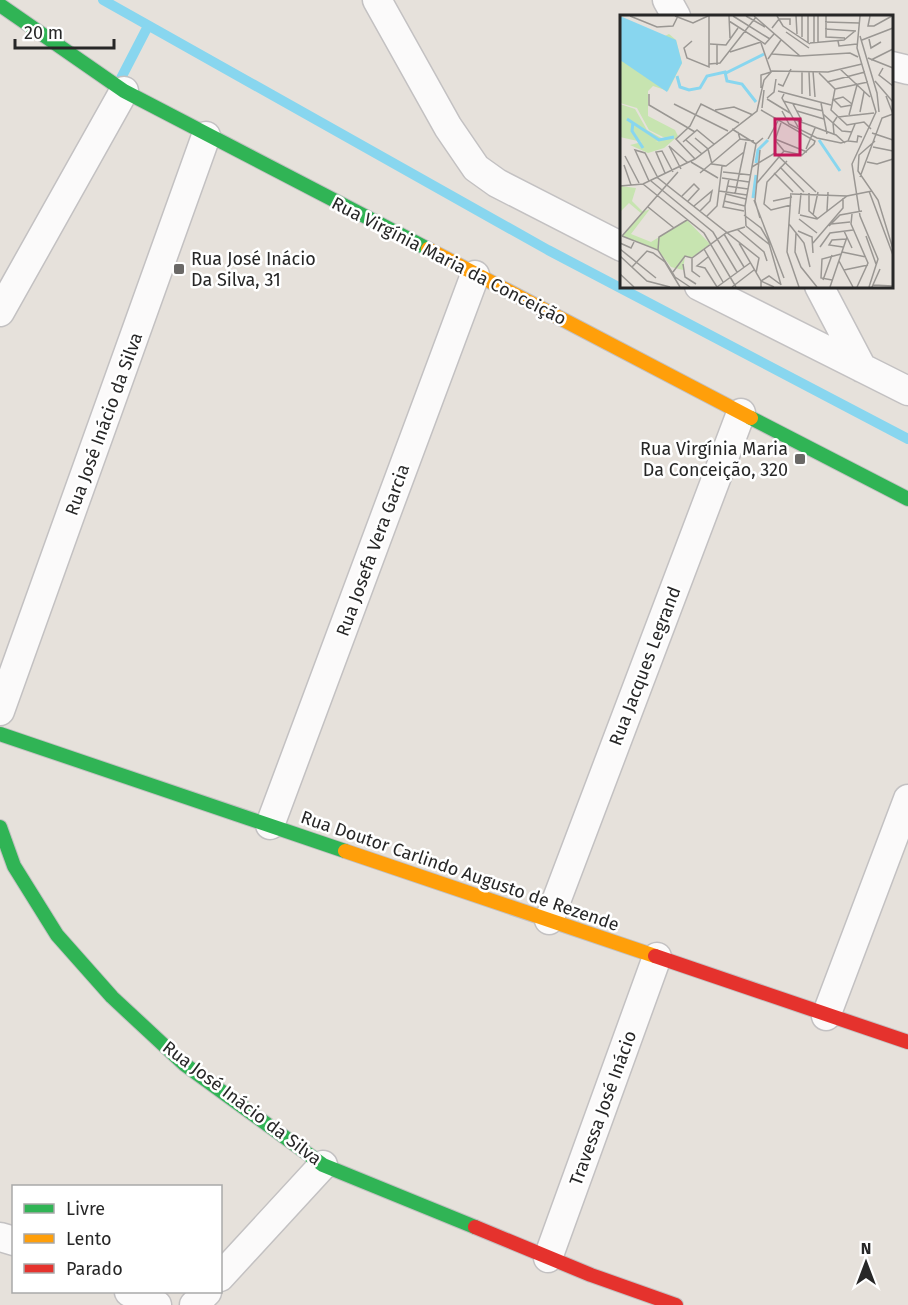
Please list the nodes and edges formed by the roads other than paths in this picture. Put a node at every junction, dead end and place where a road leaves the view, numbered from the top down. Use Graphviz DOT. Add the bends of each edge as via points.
graph roads {
  1 [pos="377,0"];
  2 [pos="667,0"];
  3 [pos="0,5"];
  4 [pos="676,15"];
  5 [pos="893,66"];
  6 [pos="908,69"];
  7 [pos="124,91"];
  8 [pos="206,136"];
  9 [pos="620,246"];
  10 [pos="475,274"];
  11 [pos="703,288"];
  12 [pos="820,288"];
  13 [pos="0,312"];
  14 [pos="862,368"];
  15 [pos="908,392"];
  16 [pos="741,413"];
  17 [pos="908,499"];
  18 [pos="0,711"];
  19 [pos="0,734"];
  20 [pos="908,799"];
  21 [pos="270,825"];
  22 [pos="0,827"];
  23 [pos="549,920"];
  24 [pos="657,957"];
  25 [pos="826,1016"];
  26 [pos="908,1042"];
  27 [pos="323,1165"];
  28 [pos="548,1258"];
  29 [pos="222,1275"];
  30 [pos="131,1293"];
  31 [pos="206,1293"];
  32 [pos="157,1305"];
  33 [pos="194,1305"];
  34 [pos="676,1305"];
  1 -- 9 [label="street" via="470,162 496,183"];
  2 -- 4 [label="street"];
  3 -- 7 [label="street, Rua Virgínia Maria da Conceição"];
  5 -- 6 [label="street"];
  7 -- 8 [label="street, Rua Virgínia Maria da Conceição"];
  7 -- 13 [label="street"];
  8 -- 10 [label="street, Rua Virgínia Maria da Conceição"];
  8 -- 18 [label="street, Rua José Inácio da Silva"];
  10 -- 16 [label="street, Rua Virgínia Maria da Conceição"];
  10 -- 21 [label="street, Rua Josefa Vera Garcia"];
  11 -- 14 [label="street"];
  12 -- 14 [label="street"];
  14 -- 15 [label="street"];
  16 -- 17 [label="street, Rua Virgínia Maria da Conceição"];
  16 -- 23 [label="street, Rua Jacques Legrand"];
  19 -- 21 [label="street, Rua Doutor Carlindo Augusto de Rezende"];
  20 -- 25 [label="street"];
  21 -- 23 [label="street, Rua Doutor Carlindo Augusto de Rezende"];
  22 -- 27 [label="street, Rua José Inácio da Silva" via="14,866 57,935 112,997 184,1064"];
  23 -- 24 [label="street, Rua Doutor Carlindo Augusto de Rezende"];
  24 -- 25 [label="street, Rua Doutor Carlindo Augusto de Rezende"];
  24 -- 28 [label="street, Travessa José Inácio"];
  25 -- 26 [label="street, Rua Doutor Carlindo Augusto de Rezende"];
  27 -- 28 [label="street, Rua José Inácio da Silva"];
  27 -- 29 [label="street"];
  28 -- 34 [label="street, Rua José Inácio da Silva"];
  30 -- 32 [label="street"];
  31 -- 33 [label="street"];
}
